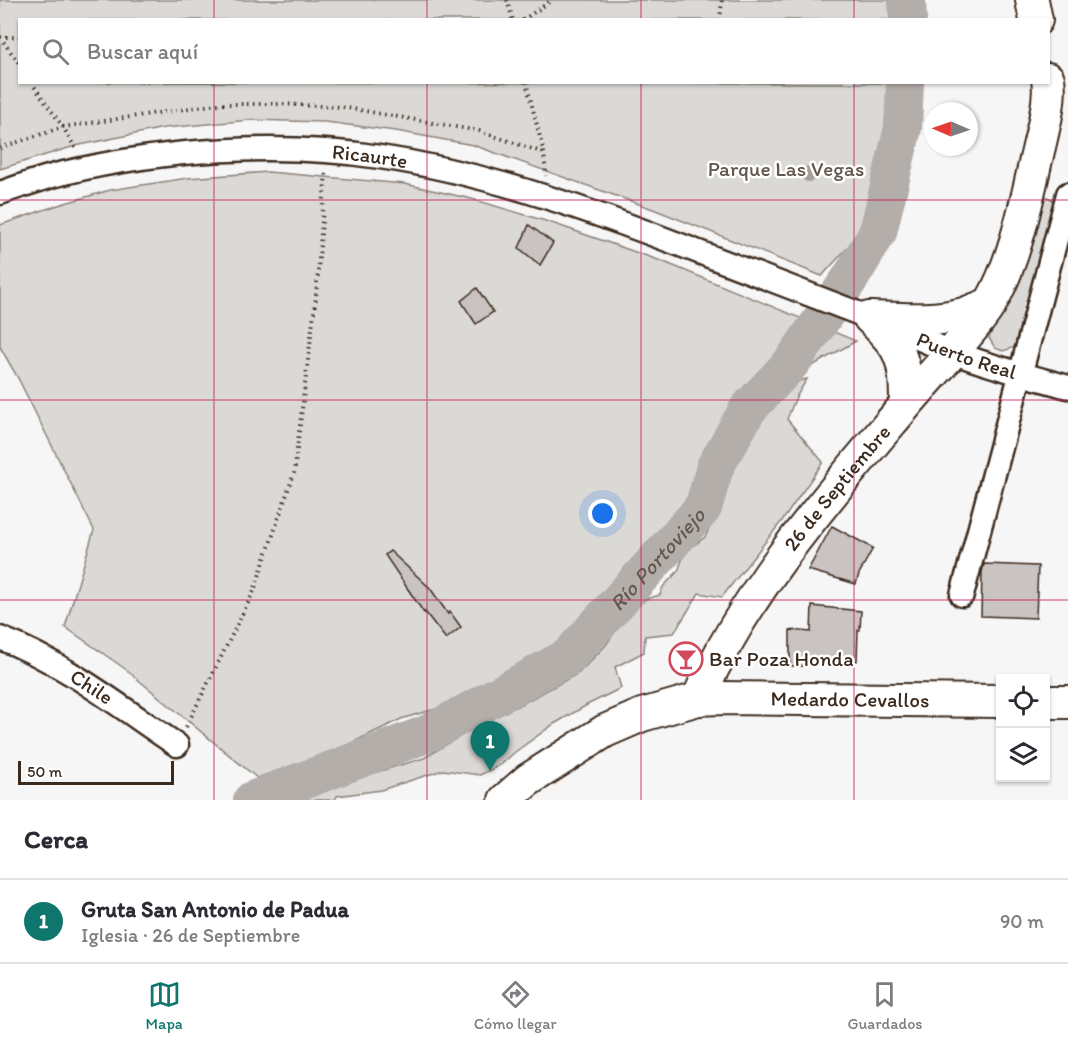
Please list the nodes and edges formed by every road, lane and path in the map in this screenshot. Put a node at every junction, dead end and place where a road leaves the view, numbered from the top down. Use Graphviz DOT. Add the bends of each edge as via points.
graph roads {
  1 [pos="507,0"];
  2 [pos="552,0"];
  3 [pos="722,0"];
  4 [pos="1032,0"];
  5 [pos="512,18"];
  6 [pos="526,18"];
  7 [pos="720,18"];
  8 [pos="1036,18"];
  9 [pos="0,37"];
  10 [pos="18,37"];
  11 [pos="18,62"];
  12 [pos="33,84"];
  13 [pos="527,84"];
  14 [pos="1055,84"];
  15 [pos="63,127"];
  16 [pos="0,148"];
  17 [pos="328,152"];
  18 [pos="544,153"];
  19 [pos="83,169"];
  20 [pos="1031,180"];
  21 [pos="0,193"];
  22 [pos="1068,194"];
  23 [pos="548,196"];
  24 [pos="727,263"];
  25 [pos="990,304"];
  26 [pos="870,318"];
  27 [pos="952,352"];
  28 [pos="1021,373"];
  29 [pos="1068,387"];
  30 [pos="906,404"];
  31 [pos="962,595"];
  32 [pos="0,638"];
  33 [pos="698,699"];
  34 [pos="996,702"];
  35 [pos="1050,702"];
  36 [pos="1068,702"];
  37 [pos="177,746"];
  38 [pos="505,800"];
  1 -- 5 [label="path"];
  2 -- 6 [label="path"];
  3 -- 7 [label="path"];
  4 -- 8 [label="street"];
  9 -- 10 [label="path"];
  9 -- 11 [label="path"];
  12 -- 15 [label="path"];
  13 -- 18 [label="path"];
  14 -- 20 [label="street, 26 de Septiembre"];
  15 -- 16 [label="path"];
  15 -- 18 [label="path" via="218,104 342,107 479,131"];
  15 -- 19 [label="path"];
  17 -- 19 [label="street, Ricaurte" via="166,155"];
  17 -- 23 [label="street, Ricaurte" via="437,168"];
  17 -- 37 [label="path" via="316,296 294,473 254,591"];
  18 -- 23 [label="path"];
  19 -- 21 [label="street, Ricaurte"];
  20 -- 22 [label="street"];
  20 -- 25 [label="street, 26 de Septiembre" via="1013,248"];
  22 -- 28 [label="street"];
  23 -- 24 [label="street, Ricaurte"];
  24 -- 26 [label="street, Puerto Real"];
  25 -- 26 [label="street" via="948,317"];
  25 -- 27 [label="street, 26 de Septiembre"];
  26 -- 27 [label="street, Puerto Real"];
  26 -- 30 [label="street" via="902,361"];
  27 -- 28 [label="street, Puerto Real"];
  27 -- 30 [label="street, 26 de Septiembre"];
  28 -- 29 [label="street, Puerto Real"];
  28 -- 31 [label="street"];
  30 -- 33 [label="street, 26 de Septiembre" via="770,573 712,666"];
  32 -- 37 [label="street, Chile" via="69,672"];
  33 -- 34 [label="street, Medardo Cevallos"];
  33 -- 38 [label="street" via="642,715 605,731 528,780"];
  35 -- 36 [label="street"];
}
